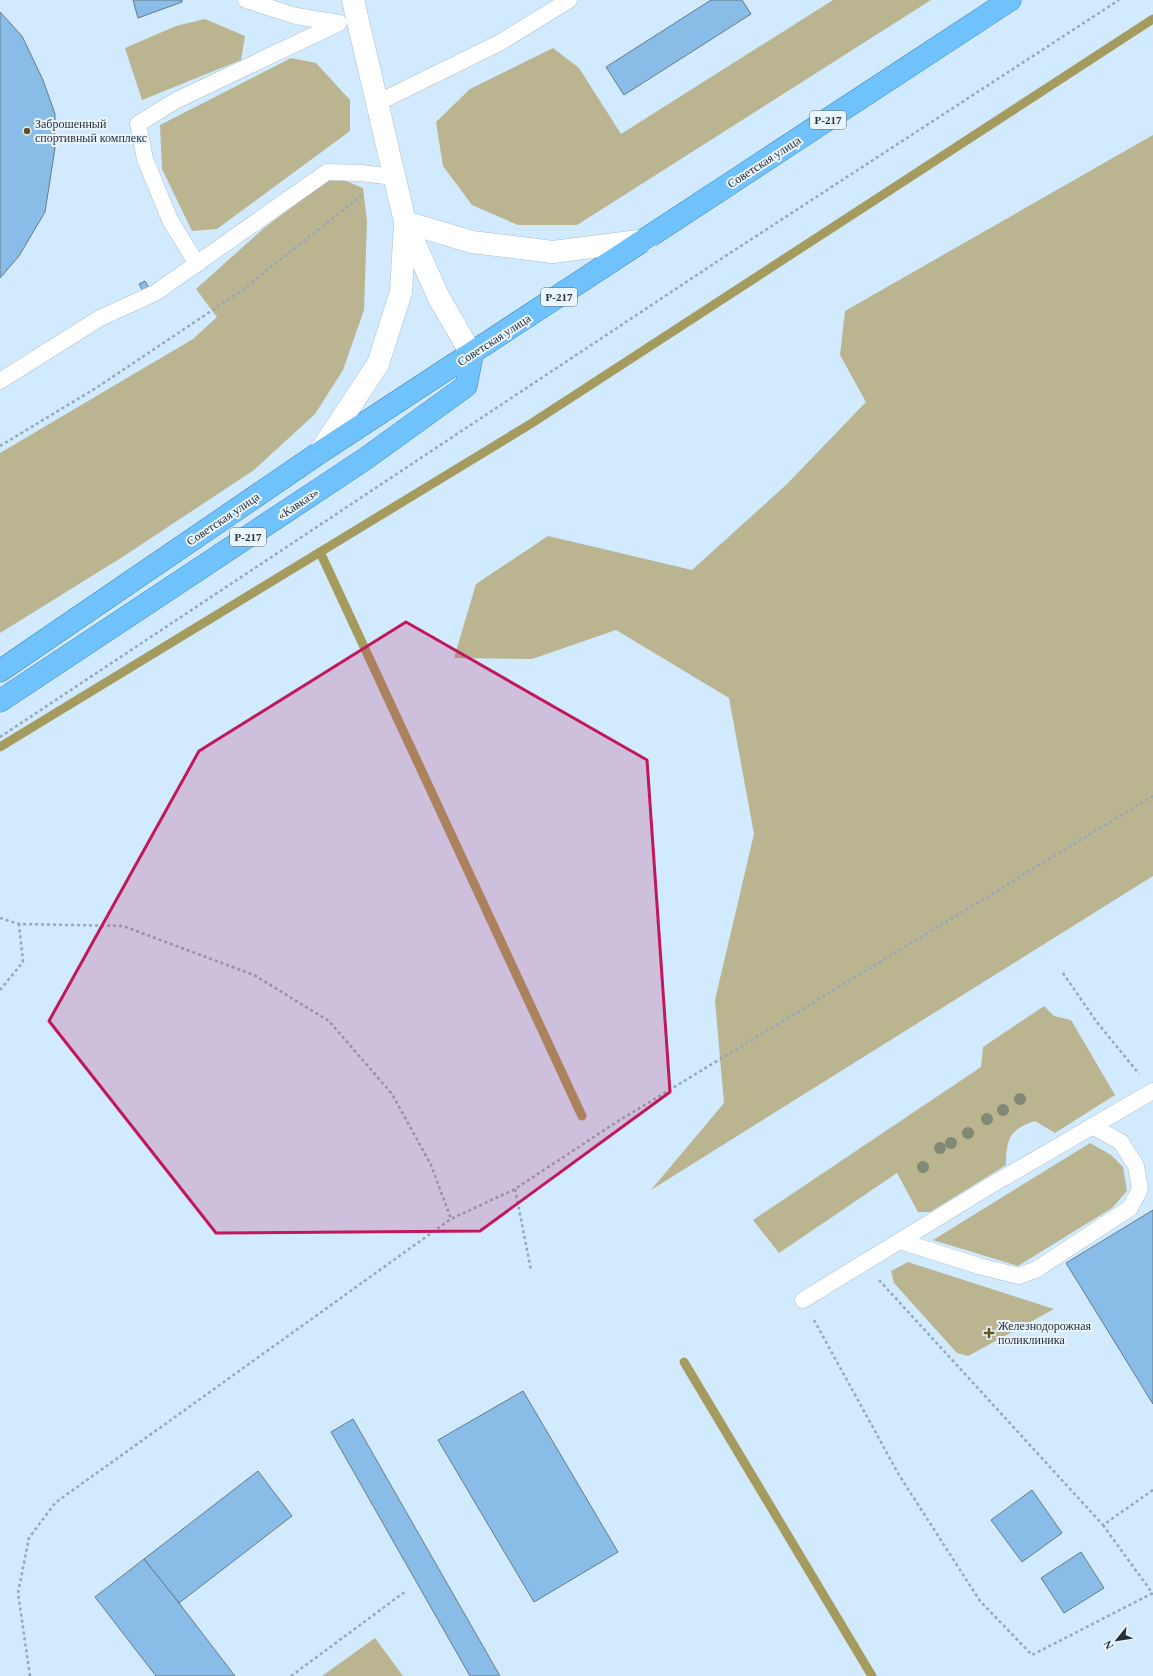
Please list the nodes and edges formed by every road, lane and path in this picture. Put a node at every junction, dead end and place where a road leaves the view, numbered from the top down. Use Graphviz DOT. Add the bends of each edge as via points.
graph roads {
  1 [pos="246,0"];
  2 [pos="569,0"];
  3 [pos="1010,0"];
  4 [pos="1119,0"];
  5 [pos="355,8"];
  6 [pos="336,24"];
  7 [pos="377,103"];
  8 [pos="394,177"];
  9 [pos="362,196"];
  10 [pos="405,222"];
  11 [pos="647,240"];
  12 [pos="197,264"];
  13 [pos="472,355"];
  14 [pos="0,380"];
  15 [pos="0,446"];
  16 [pos="319,454"];
  17 [pos="0,671"];
  18 [pos="0,701"];
  19 [pos="0,737"];
  20 [pos="1153,796"];
  21 [pos="0,918"];
  22 [pos="19,924"];
  23 [pos="1064,973"];
  24 [pos="0,990"];
  25 [pos="1153,1091"];
  26 [pos="1092,1126"];
  27 [pos="515,1189"];
  28 [pos="451,1219"];
  29 [pos="900,1241"];
  30 [pos="864,1263"];
  31 [pos="531,1270"];
  32 [pos="803,1300"];
  33 [pos="1153,1490"];
  34 [pos="1103,1525"];
  35 [pos="406,1591"];
  36 [pos="1153,1594"];
  37 [pos="30,1676"];
  38 [pos="291,1676"];
  1 -- 6 [label="lane" via="296,16"];
  2 -- 7 [label="lane" via="501,42"];
  3 -- 11 [label="highway, Советская улица / Р-217"];
  4 -- 19 [label="path" via="724,257"];
  5 -- 6 [label="lane"];
  5 -- 7 [label="street"];
  6 -- 12 [label="lane" via="175,100 138,124 145,159 170,220"];
  7 -- 8 [label="street"];
  8 -- 10 [label="street"];
  8 -- 12 [label="lane" via="327,172"];
  9 -- 15 [label="path" via="238,293 96,388"];
  10 -- 11 [label="street" via="472,242 553,252"];
  10 -- 13 [label="street" via="439,298"];
  10 -- 16 [label="street" via="401,292 378,364"];
  11 -- 13 [label="highway, Советская улица / Р-217"];
  12 -- 14 [label="lane" via="155,293 100,318"];
  13 -- 16 [label="highway, Советская улица / Р-217"];
  13 -- 18 [label="highway, «Кавказ» / Р-217" via="466,386 365,459"];
  16 -- 17 [label="highway, Советская улица / Р-217"];
  20 -- 27 [label="path" via="622,1119"];
  21 -- 22 [label="path"];
  22 -- 24 [label="path" via="23,962"];
  22 -- 28 [label="path" via="123,926 254,975 328,1021 392,1094 430,1165"];
  23 -- 25 [label="path" via="1096,1021"];
  25 -- 26 [label="lane"];
  26 -- 29 [label="lane"];
  26 -- 29 [label="lane" via="1121,1142 1136,1166 1140,1189 1130,1208 1038,1269 1019,1276"];
  27 -- 28 [label="path"];
  27 -- 31 [label="path"];
  28 -- 37 [label="path" via="55,1503 29,1538 18,1593"];
  29 -- 30 [label="lane"];
  30 -- 32 [label="lane"];
  30 -- 34 [label="path"];
  32 -- 36 [label="path" via="903,1482 980,1601 1032,1655"];
  33 -- 34 [label="path"];
  34 -- 36 [label="path"];
  35 -- 38 [label="path"];
}
